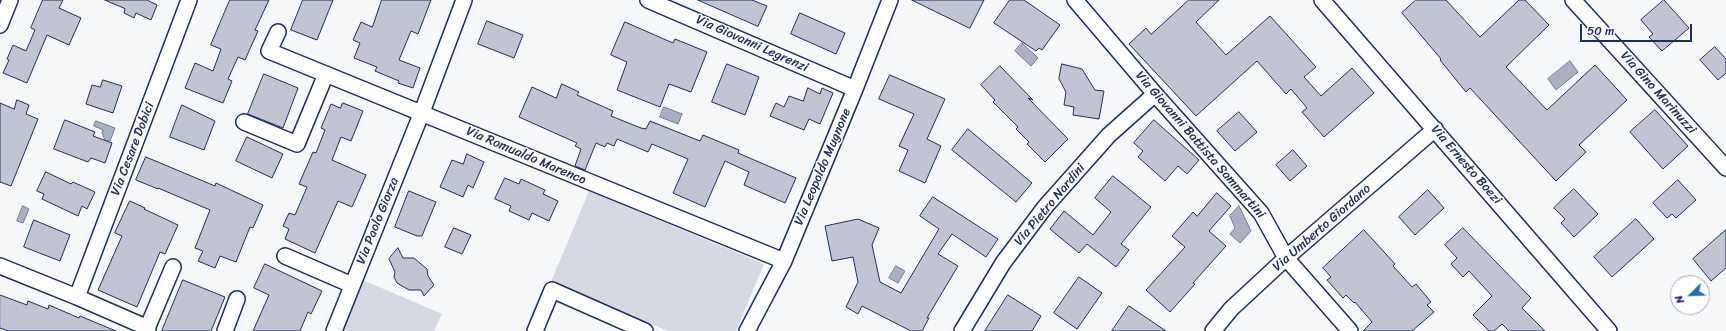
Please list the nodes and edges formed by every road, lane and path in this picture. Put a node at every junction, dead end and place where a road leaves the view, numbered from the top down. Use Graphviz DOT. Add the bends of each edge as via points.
graph roads {
  1 [pos="10,0"];
  2 [pos="189,0"];
  3 [pos="464,0"];
  4 [pos="648,0"];
  5 [pos="890,0"];
  6 [pos="1075,0"];
  7 [pos="1322,0"];
  8 [pos="1573,0"];
  9 [pos="680,6"];
  10 [pos="0,25"];
  11 [pos="278,32"];
  12 [pos="326,74"];
  13 [pos="855,89"];
  14 [pos="1155,94"];
  15 [pos="422,112"];
  16 [pos="244,122"];
  17 [pos="1435,130"];
  18 [pos="1726,168"];
  19 [pos="285,256"];
  20 [pos="1286,258"];
  21 [pos="784,261"];
  22 [pos="0,266"];
  23 [pos="173,267"];
  24 [pos="352,285"];
  25 [pos="77,297"];
  26 [pos="237,299"];
  27 [pos="147,330"];
  28 [pos="225,331"];
  29 [pos="334,331"];
  30 [pos="535,331"];
  31 [pos="645,331"];
  32 [pos="747,331"];
  33 [pos="962,331"];
  34 [pos="1213,331"];
  35 [pos="1350,331"];
  36 [pos="1609,331"];
  1 -- 10 [label="street"];
  2 -- 25 [label="street, Via Cesare Dobici"];
  3 -- 15 [label="street, Via Paolo Giorza"];
  4 -- 9 [label="street, Via Giovanni Legrenzi"];
  5 -- 13 [label="street, Via Leopoldo Mugnone"];
  6 -- 14 [label="street, Via Giovanni Battista Sammartini"];
  7 -- 17 [label="street, Via Ernesto Boezi"];
  8 -- 18 [label="street, Via Gino Marinuzzi"];
  9 -- 13 [label="street, Via Giovanni Legrenzi"];
  11 -- 12 [label="street, Via Romualdo Marenco" via="269,51"];
  12 -- 15 [label="street, Via Romualdo Marenco"];
  12 -- 16 [label="street" via="297,144"];
  13 -- 21 [label="street, Via Leopoldo Mugnone"];
  14 -- 20 [label="street, Via Giovanni Battista Sammartini" via="1261,213"];
  14 -- 33 [label="street, Via Pietro Nardini" via="1109,135 1045,207 1002,263"];
  15 -- 21 [label="street, Via Romualdo Marenco"];
  15 -- 24 [label="street, Via Paolo Giorza"];
  17 -- 20 [label="street, Via Umberto Giordano"];
  17 -- 36 [label="street, Via Ernesto Boezi"];
  19 -- 24 [label="street"];
  20 -- 34 [label="street, Via Umberto Giordano" via="1232,309"];
  20 -- 35 [label="street, Via Giovanni Battista Sammartini"];
  21 -- 32 [label="street, Via Leopoldo Mugnone"];
  22 -- 25 [label="street"];
  23 -- 27 [label="street"];
  24 -- 29 [label="street, Via Paolo Giorza"];
  25 -- 27 [label="street"];
  26 -- 28 [label="street"];
  30 -- 31 [label="street" via="552,290"];
}
